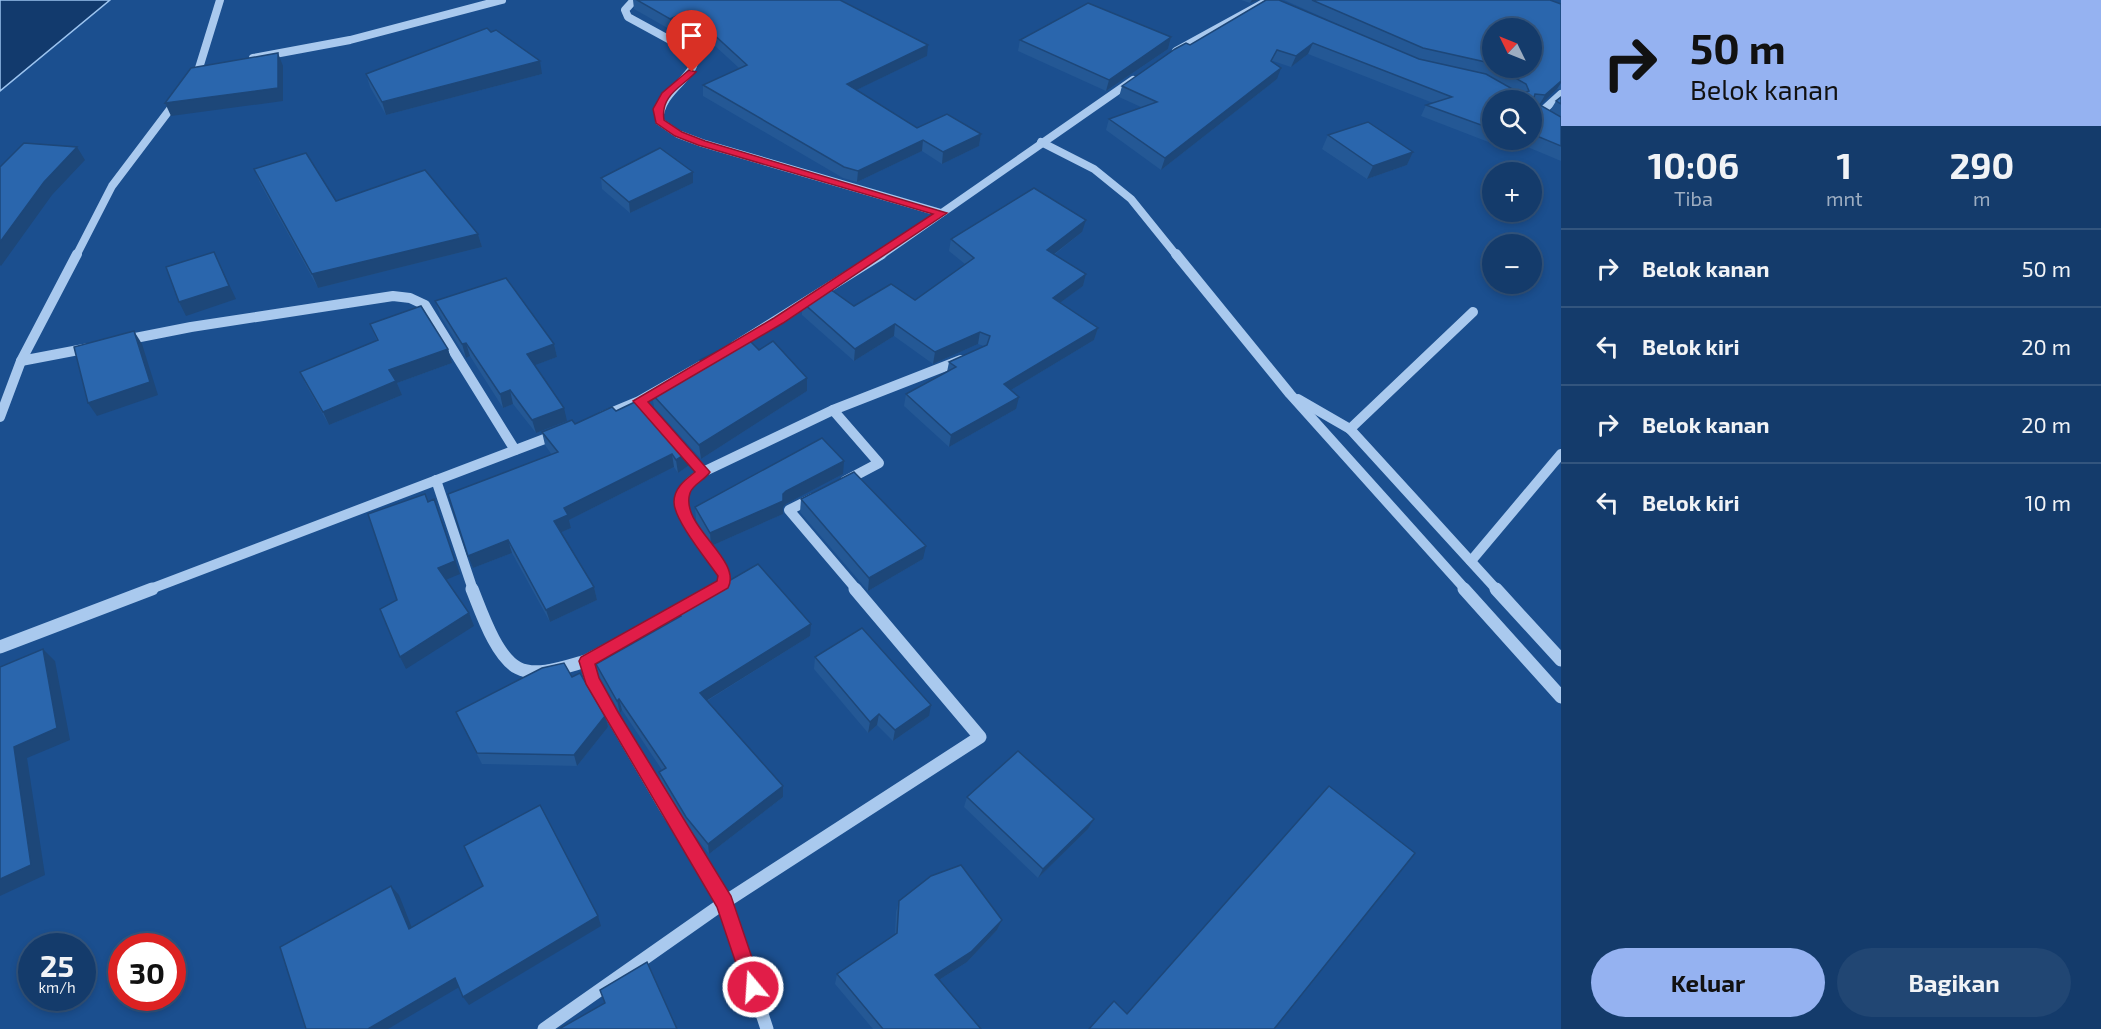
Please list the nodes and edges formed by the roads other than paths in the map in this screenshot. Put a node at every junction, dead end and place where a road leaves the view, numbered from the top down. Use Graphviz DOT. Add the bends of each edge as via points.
graph roads {
  1 [pos="220,0"];
  2 [pos="502,0"];
  3 [pos="634,0"];
  4 [pos="1271,2"];
  5 [pos="481,3"];
  6 [pos="1169,55"];
  7 [pos="246,59"];
  8 [pos="211,66"];
  9 [pos="199,68"];
  10 [pos="1140,75"];
  11 [pos="187,86"];
  12 [pos="180,94"];
  13 [pos="1561,94"];
  14 [pos="1542,107"];
  15 [pos="1542,116"];
  16 [pos="1549,120"];
  17 [pos="1041,142"];
  18 [pos="941,213"];
  19 [pos="1473,312"];
  20 [pos="112,343"];
  21 [pos="100,345"];
  22 [pos="729,349"];
  23 [pos="719,355"];
  24 [pos="971,356"];
  25 [pos="21,361"];
  26 [pos="1290,394"];
  27 [pos="833,410"];
  28 [pos="0,417"];
  29 [pos="588,422"];
  30 [pos="1350,429"];
  31 [pos="567,430"];
  32 [pos="667,432"];
  33 [pos="515,450"];
  34 [pos="1561,454"];
  35 [pos="703,472"];
  36 [pos="436,480"];
  37 [pos="839,484"];
  38 [pos="819,495"];
  39 [pos="1471,561"];
  40 [pos="0,647"];
  41 [pos="1561,660"];
  42 [pos="586,661"];
  43 [pos="1561,697"];
  44 [pos="725,902"];
  45 [pos="544,1029"];
  46 [pos="767,1029"];
  1 -- 9 [label="street"];
  2 -- 5 [label="street"];
  3 -- 18 [label="street" via="625,10 628,16 696,57 692,72 665,94 657,109 659,121 702,143"];
  4 -- 6 [label="street"];
  5 -- 7 [label="street" via="350,40"];
  8 -- 9 [label="street"];
  9 -- 11 [label="street"];
  10 -- 17 [label="street"];
  12 -- 25 [label="street" via="112,186"];
  13 -- 14 [label="street"];
  15 -- 16 [label="street"];
  17 -- 18 [label="street"];
  17 -- 26 [label="street" via="1094,169 1131,199"];
  18 -- 22 [label="street" via="889,250"];
  19 -- 30 [label="street"];
  20 -- 33 [label="street" via="393,296 410,298 425,305"];
  21 -- 25 [label="street"];
  23 -- 29 [label="street" via="643,405"];
  24 -- 27 [label="street"];
  25 -- 28 [label="street"];
  26 -- 30 [label="street"];
  26 -- 43 [label="street"];
  27 -- 35 [label="street"];
  27 -- 37 [label="street" via="879,463"];
  30 -- 39 [label="street"];
  31 -- 33 [label="street"];
  32 -- 35 [label="street"];
  33 -- 36 [label="street"];
  34 -- 39 [label="street"];
  35 -- 42 [label="street" via="685,487 681,503 725,576 723,584"];
  36 -- 40 [label="street"];
  36 -- 42 [label="street" via="469,579 506,661 517,668 536,671"];
  38 -- 44 [label="street" via="789,510 980,737"];
  39 -- 41 [label="street"];
  42 -- 44 [label="street" via="597,689 665,807"];
  44 -- 45 [label="street"];
  44 -- 46 [label="street"];
}
